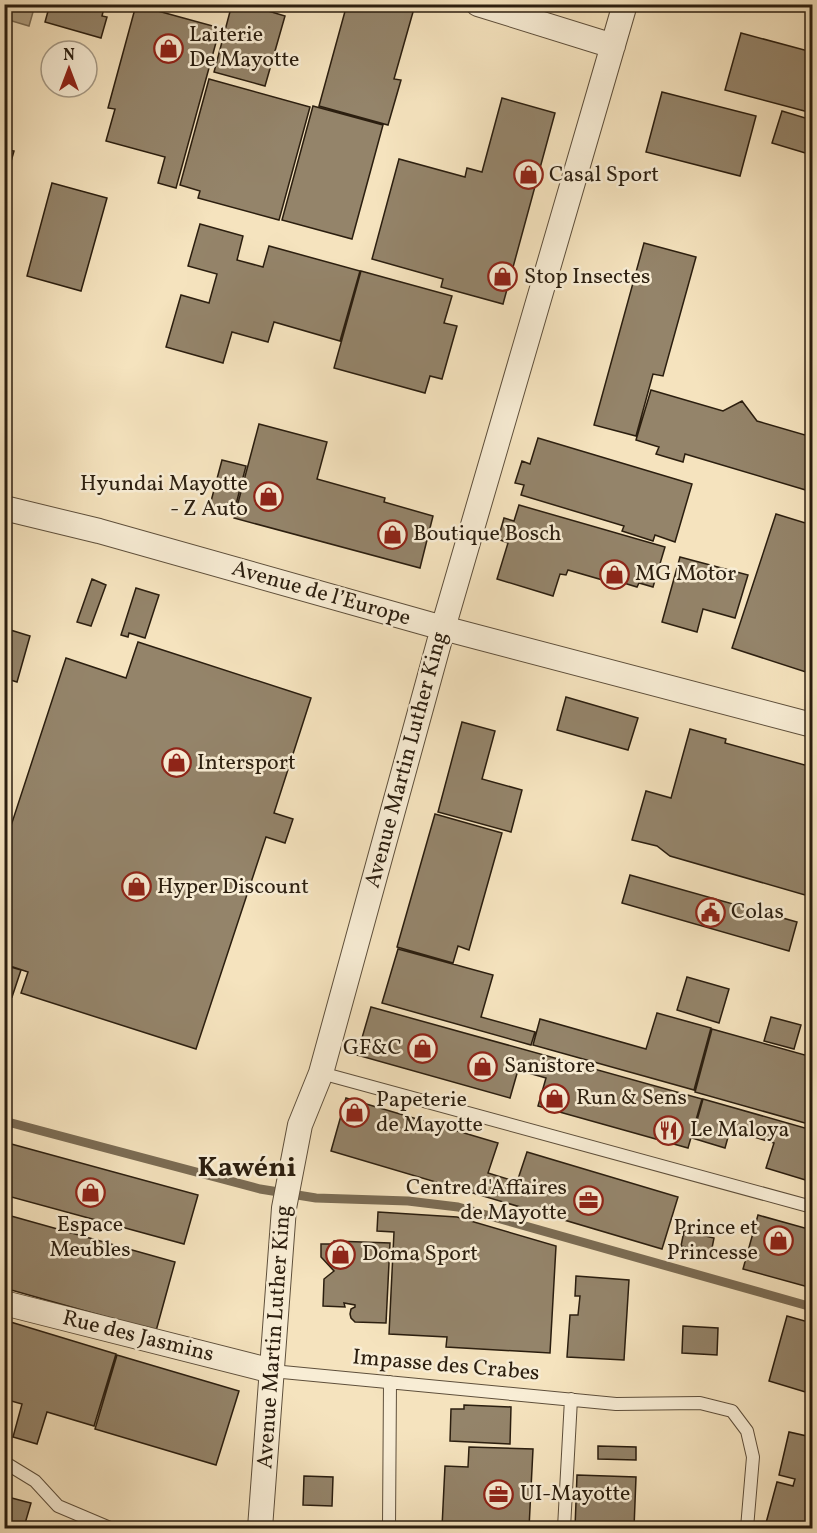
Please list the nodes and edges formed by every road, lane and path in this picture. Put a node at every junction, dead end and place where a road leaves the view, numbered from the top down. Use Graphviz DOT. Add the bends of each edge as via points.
graph roads {
  1 [pos="478,4"];
  2 [pos="625,4"];
  3 [pos="613,46"];
  4 [pos="4,508"];
  5 [pos="443,628"];
  6 [pos="813,724"];
  7 [pos="321,1073"];
  8 [pos="813,1207"];
  9 [pos="4,1303"];
  10 [pos="272,1371"];
  11 [pos="390,1382"];
  12 [pos="571,1399"];
  13 [pos="4,1462"];
  14 [pos="110,1528"];
  15 [pos="260,1528"];
  16 [pos="389,1528"];
  17 [pos="564,1528"];
  18 [pos="747,1528"];
  1 -- 3 [label="street"];
  2 -- 3 [label="street, Avenue Martin Luther King"];
  3 -- 5 [label="street, Avenue Martin Luther King"];
  4 -- 5 [label="street, Avenue de l’Europe"];
  5 -- 6 [label="street, Avenue de l’Europe"];
  5 -- 7 [label="street, Avenue Martin Luther King"];
  7 -- 8 [label="lane"];
  7 -- 10 [label="street, Avenue Martin Luther King" via="300,1125 284,1208"];
  9 -- 10 [label="street, Rue des Jasmins"];
  10 -- 11 [label="lane, Impasse des Crabes"];
  10 -- 15 [label="street, Avenue Martin Luther King"];
  11 -- 12 [label="lane, Impasse des Crabes"];
  11 -- 16 [label="lane"];
  12 -- 17 [label="lane"];
  12 -- 18 [label="lane, Impasse des Crabes" via="616,1404 700,1403 732,1411 747,1431 753,1457"];
  13 -- 14 [label="lane" via="35,1481 58,1506"];
}
